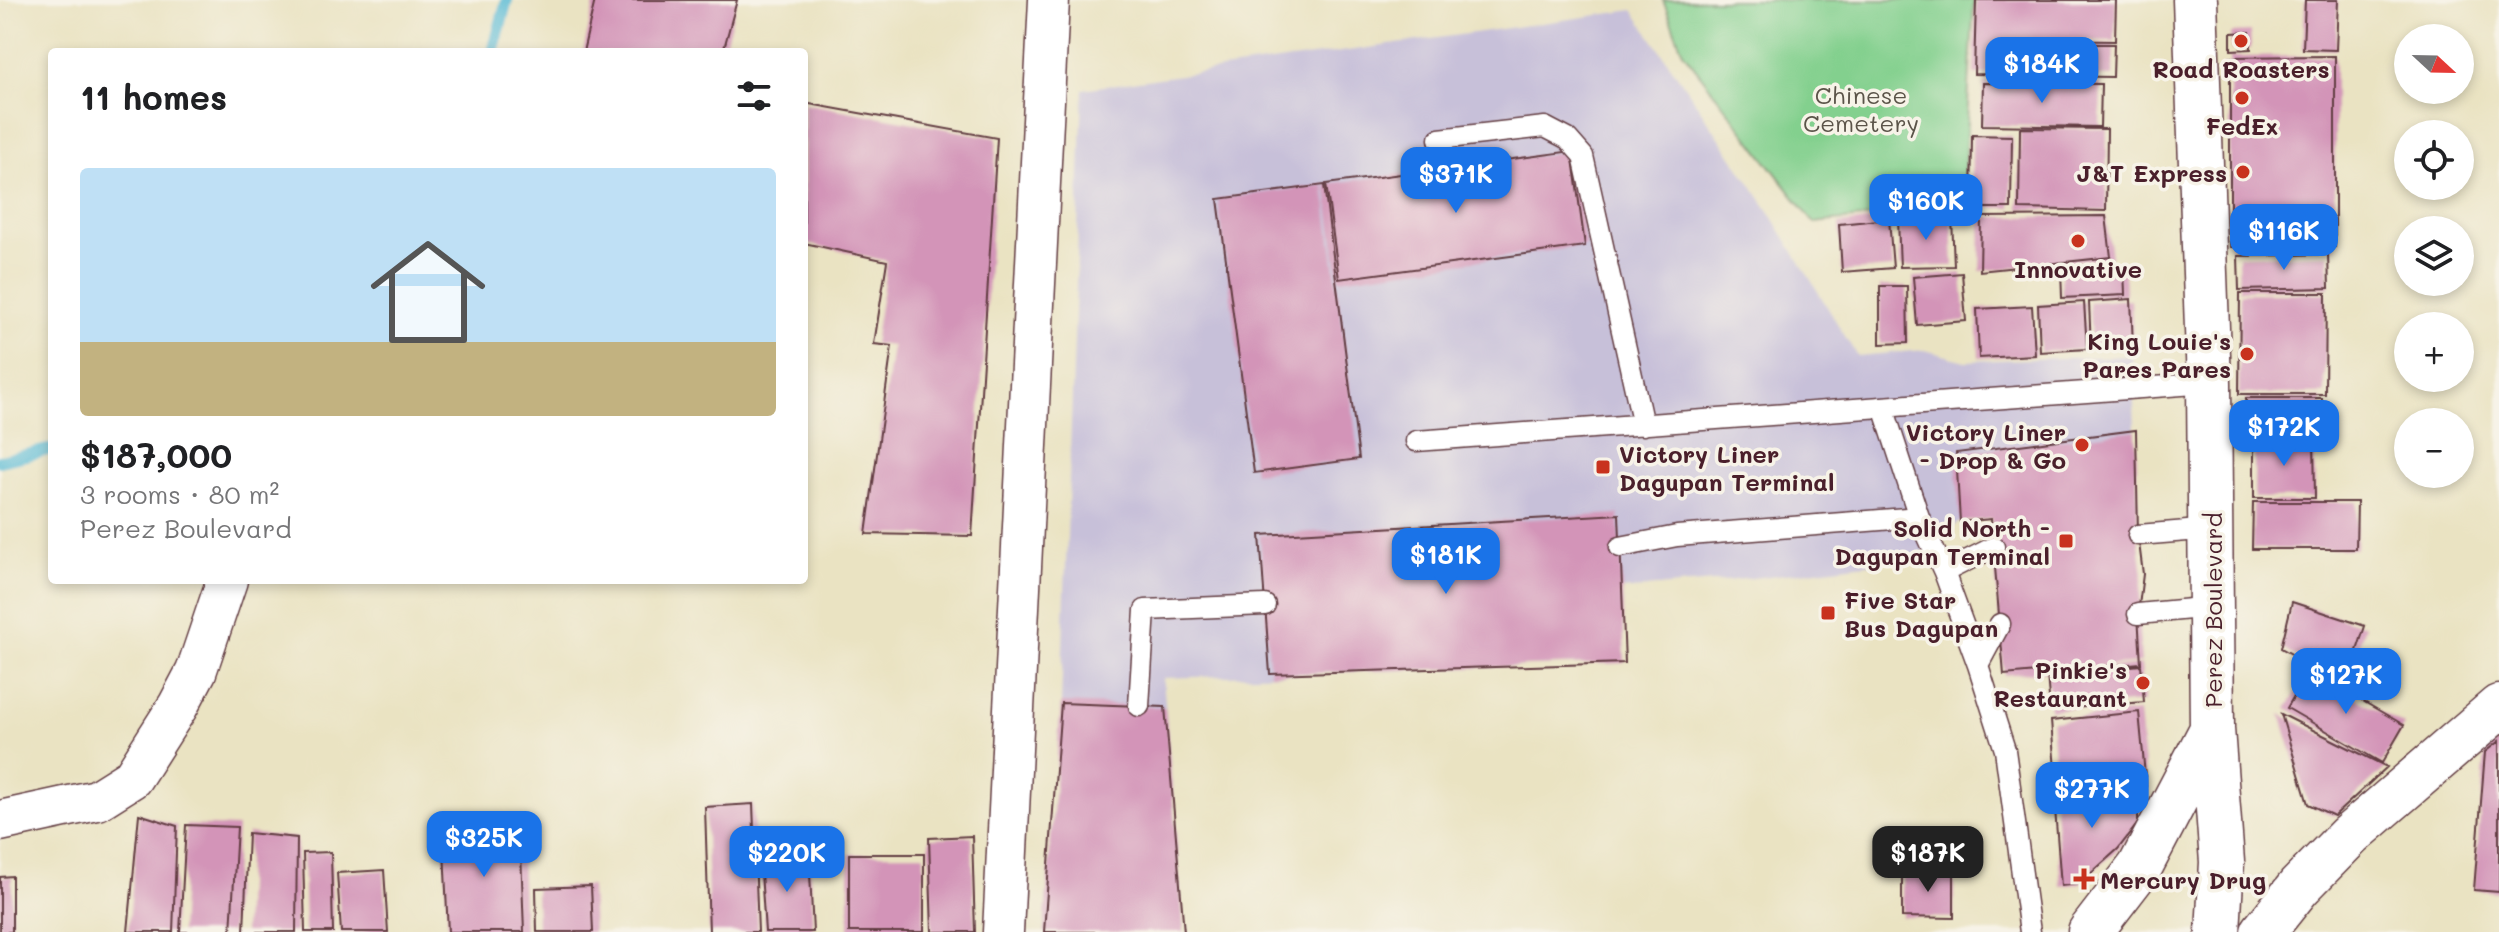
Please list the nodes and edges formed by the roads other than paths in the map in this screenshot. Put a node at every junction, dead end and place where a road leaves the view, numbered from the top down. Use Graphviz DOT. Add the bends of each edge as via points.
graph roads {
  1 [pos="1049,0"];
  2 [pos="2195,0"];
  3 [pos="1439,139"];
  4 [pos="2209,383"];
  5 [pos="1883,407"];
  6 [pos="1643,425"];
  7 [pos="1416,441"];
  8 [pos="1919,517"];
  9 [pos="2212,529"];
  10 [pos="2138,535"];
  11 [pos="1620,547"];
  12 [pos="1994,547"];
  13 [pos="1944,572"];
  14 [pos="226,584"];
  15 [pos="1265,605"];
  16 [pos="2212,607"];
  17 [pos="2138,614"];
  18 [pos="2000,624"];
  19 [pos="1978,665"];
  20 [pos="1139,706"];
  21 [pos="2499,707"];
  22 [pos="2212,729"];
  23 [pos="0,821"];
  24 [pos="1003,932"];
  25 [pos="2030,932"];
  26 [pos="2090,932"];
  27 [pos="2218,932"];
  28 [pos="2263,932"];
  1 -- 24 [label="street"];
  2 -- 4 [label="main road, Perez Boulevard"];
  3 -- 6 [label="lane" via="1545,127 1568,139 1583,156"];
  4 -- 5 [label="lane"];
  4 -- 9 [label="main road, Perez Boulevard"];
  5 -- 6 [label="lane"];
  5 -- 8 [label="lane"];
  6 -- 7 [label="lane"];
  8 -- 11 [label="lane" via="1677,536"];
  8 -- 13 [label="lane"];
  9 -- 10 [label="lane"];
  9 -- 16 [label="main road, Perez Boulevard"];
  12 -- 13 [label="lane"];
  13 -- 19 [label="lane"];
  14 -- 23 [label="street" via="196,672 132,778 97,800"];
  15 -- 20 [label="lane" via="1145,610"];
  16 -- 17 [label="lane"];
  16 -- 22 [label="main road, Perez Boulevard"];
  18 -- 19 [label="lane"];
  19 -- 25 [label="lane" via="2005,750"];
  21 -- 28 [label="main road" via="2349,836"];
  22 -- 26 [label="main road" via="2140,867"];
  22 -- 27 [label="main road, Perez Boulevard" via="2222,862"];
}
